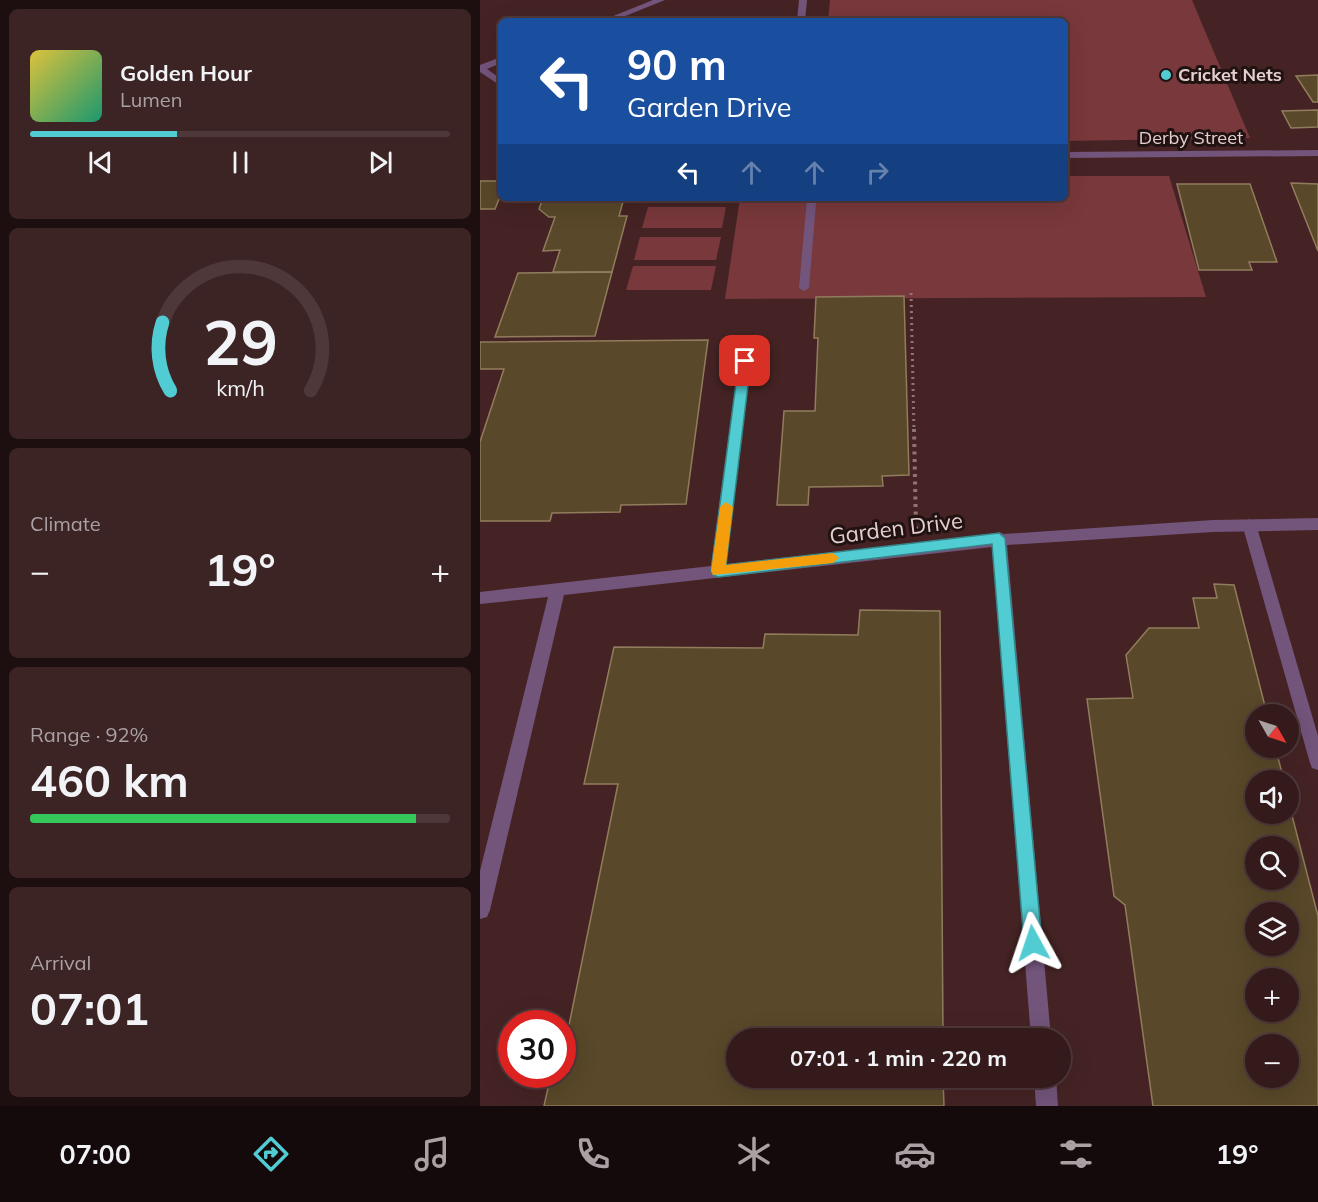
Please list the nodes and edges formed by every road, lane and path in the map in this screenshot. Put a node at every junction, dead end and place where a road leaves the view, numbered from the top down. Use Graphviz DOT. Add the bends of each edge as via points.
graph roads {
  1 [pos="661,0"];
  2 [pos="803,0"];
  3 [pos="612,18"];
  4 [pos="801,18"];
  5 [pos="498,61"];
  6 [pos="480,68"];
  7 [pos="498,81"];
  8 [pos="1318,153"];
  9 [pos="1068,155"];
  10 [pos="812,201"];
  11 [pos="804,288"];
  12 [pos="911,293"];
  13 [pos="745,361"];
  14 [pos="1249,524"];
  15 [pos="1318,524"];
  16 [pos="999,538"];
  17 [pos="917,548"];
  18 [pos="718,571"];
  19 [pos="556,590"];
  20 [pos="480,598"];
  21 [pos="1318,763"];
  22 [pos="480,910"];
  23 [pos="1040,1028"];
  24 [pos="1046,1088"];
  25 [pos="1047,1106"];
  1 -- 3 [label="street"];
  2 -- 4 [label="street"];
  5 -- 6 [label="street"];
  6 -- 7 [label="street"];
  8 -- 9 [label="street, Derby Street"];
  10 -- 11 [label="lane"];
  12 -- 17 [label="path"];
  13 -- 18 [label="street"];
  14 -- 15 [label="street, Garden Drive"];
  14 -- 16 [label="street, Garden Drive"];
  14 -- 21 [label="lane"];
  16 -- 17 [label="street, Garden Drive"];
  16 -- 23 [label="street"];
  17 -- 18 [label="street, Garden Drive"];
  18 -- 19 [label="street, Garden Drive"];
  19 -- 20 [label="street, Garden Drive"];
  19 -- 22 [label="street"];
  24 -- 25 [label="street"];
}
